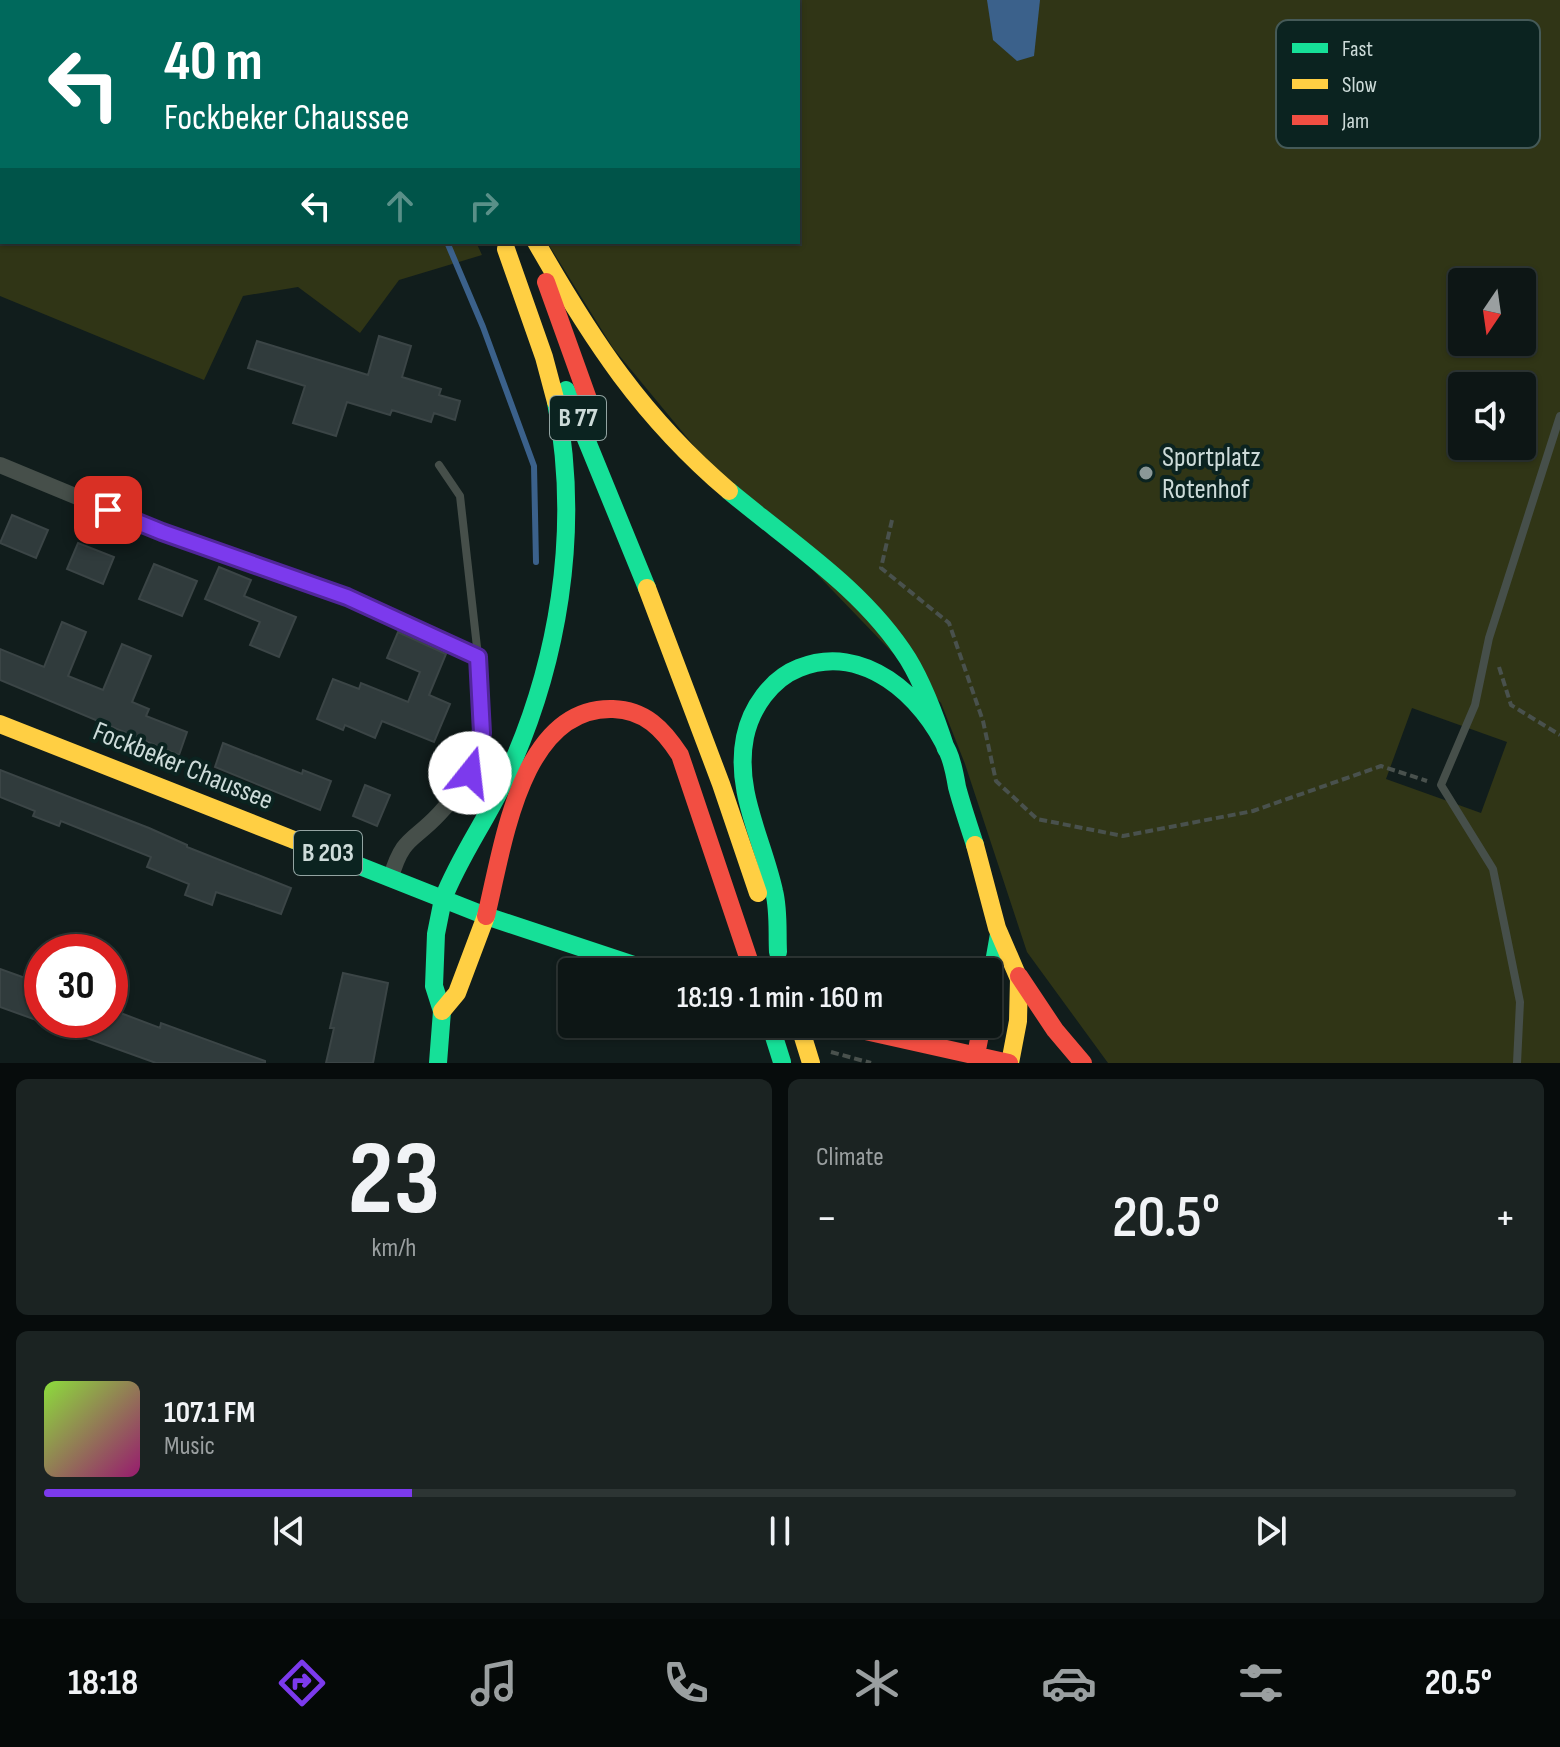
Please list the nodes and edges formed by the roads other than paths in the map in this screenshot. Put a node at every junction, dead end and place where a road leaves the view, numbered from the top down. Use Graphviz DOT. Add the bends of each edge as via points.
graph roads {
  1 [pos="535,244"];
  2 [pos="535,244"];
  3 [pos="504,245"];
  4 [pos="1560,416"];
  5 [pos="0,465"];
  6 [pos="439,465"];
  7 [pos="647,588"];
  8 [pos="478,657"];
  9 [pos="0,724"];
  10 [pos="946,749"];
  11 [pos="391,877"];
  12 [pos="443,899"];
  13 [pos="486,916"];
  14 [pos="999,934"];
  15 [pos="613,958"];
  16 [pos="749,958"];
  17 [pos="779,958"];
  18 [pos="780,958"];
  19 [pos="995,958"];
  20 [pos="1019,975"];
  21 [pos="442,1011"];
  22 [pos="774,1038"];
  23 [pos="803,1038"];
  24 [pos="898,1038"];
  25 [pos="979,1038"];
  26 [pos="976,1055"];
  27 [pos="438,1063"];
  28 [pos="782,1063"];
  29 [pos="811,1063"];
  30 [pos="1010,1063"];
  31 [pos="1083,1063"];
  32 [pos="1517,1063"];
  1 -- 7 [label="main road, B 77" via="606,449"];
  2 -- 10 [label="main road" via="628,387 719,482 817,561 902,649 928,696"];
  3 -- 7 [label="main road, B 77" via="538,315"];
  3 -- 12 [label="main road" via="560,423 568,535 564,581 557,624 507,776"];
  4 -- 32 [label="lane" via="1489,638 1475,705 1441,785 1493,869 1520,1002"];
  5 -- 8 [label="street" via="162,532 347,597"];
  6 -- 8 [label="lane" via="460,496"];
  7 -- 17 [label="main road, B 77"];
  8 -- 11 [label="street" via="482,733 470,773 445,808 409,838"];
  9 -- 11 [label="main road, Fockbeker Chaussee / B 203"];
  10 -- 14 [label="main road"];
  10 -- 18 [label="main road" via="914,701 875,668 852,661 813,662 764,693 753,712 743,761 745,786 775,890"];
  11 -- 12 [label="main road, Fockbeker Chaussee / B 203"];
  12 -- 13 [label="main road, Fockbeker Chaussee"];
  12 -- 21 [label="main road" via="434,986"];
  13 -- 15 [label="main road, Fockbeker Chaussee"];
  13 -- 16 [label="main road" via="524,783 546,739 588,710 622,709 647,717 664,730 680,755"];
  13 -- 21 [label="main road" via="457,993"];
  14 -- 19 [label="main road"];
  14 -- 20 [label="main road"];
  20 -- 30 [label="main road" via="1019,1027"];
  20 -- 31 [label="main road"];
  21 -- 27 [label="main road"];
  22 -- 28 [label="main road, bridge"];
  23 -- 29 [label="main road, bridge"];
  24 -- 26 [label="main road"];
  25 -- 26 [label="main road"];
  26 -- 30 [label="main road"];
}
